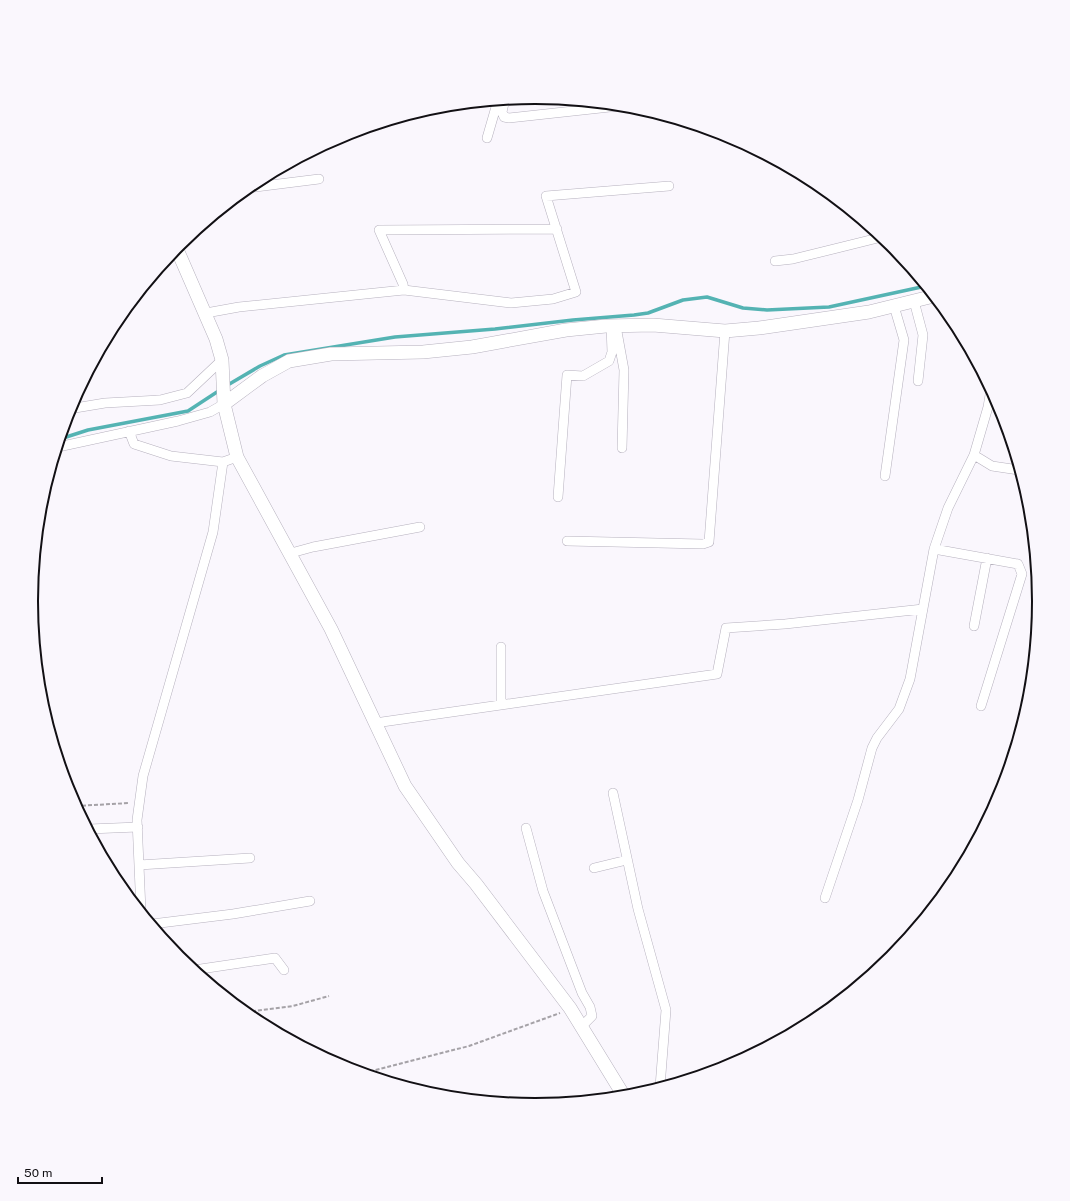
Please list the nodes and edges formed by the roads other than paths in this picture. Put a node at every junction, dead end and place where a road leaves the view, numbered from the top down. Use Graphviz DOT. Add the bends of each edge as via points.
graph roads {
  1 [pos="504,105"];
  2 [pos="496,106"];
  3 [pos="600,108"];
  4 [pos="487,138"];
  5 [pos="319,179"];
  6 [pos="260,186"];
  7 [pos="669,186"];
  8 [pos="557,229"];
  9 [pos="875,239"];
  10 [pos="179,254"];
  11 [pos="775,260"];
  12 [pos="404,290"];
  13 [pos="928,297"];
  14 [pos="914,301"];
  15 [pos="894,306"];
  16 [pos="206,313"];
  17 [pos="614,326"];
  18 [pos="725,331"];
  19 [pos="222,360"];
  20 [pos="918,381"];
  21 [pos="989,399"];
  22 [pos="224,404"];
  23 [pos="77,408"];
  24 [pos="129,431"];
  25 [pos="63,446"];
  26 [pos="622,448"];
  27 [pos="974,455"];
  28 [pos="237,457"];
  29 [pos="224,462"];
  30 [pos="1014,469"];
  31 [pos="885,476"];
  32 [pos="558,497"];
  33 [pos="420,527"];
  34 [pos="567,541"];
  35 [pos="934,549"];
  36 [pos="291,553"];
  37 [pos="987,558"];
  38 [pos="923,609"];
  39 [pos="974,626"];
  40 [pos="501,647"];
  41 [pos="501,705"];
  42 [pos="981,706"];
  43 [pos="375,723"];
  44 [pos="613,794"];
  45 [pos="138,827"];
  46 [pos="526,828"];
  47 [pos="94,830"];
  48 [pos="250,858"];
  49 [pos="627,860"];
  50 [pos="139,865"];
  51 [pos="594,868"];
  52 [pos="825,898"];
  53 [pos="310,901"];
  54 [pos="141,902"];
  55 [pos="157,923"];
  56 [pos="202,969"];
  57 [pos="284,970"];
  58 [pos="582,1026"];
  59 [pos="660,1082"];
  60 [pos="620,1090"];
  1 -- 3 [label="street" via="504,117 509,118"];
  2 -- 4 [label="street"];
  5 -- 6 [label="street"];
  7 -- 8 [label="street" via="546,196"];
  8 -- 12 [label="street" via="576,292 553,298 510,303"];
  8 -- 12 [label="street" via="379,230"];
  9 -- 11 [label="street" via="793,259"];
  10 -- 16 [label="main road"];
  12 -- 16 [label="street" via="239,307"];
  13 -- 14 [label="main road"];
  14 -- 15 [label="main road"];
  14 -- 20 [label="street" via="922,335"];
  15 -- 18 [label="main road" via="830,318"];
  15 -- 31 [label="street" via="904,340"];
  16 -- 19 [label="main road"];
  17 -- 18 [label="main road" via="653,325"];
  17 -- 22 [label="main road" via="566,330 472,347 424,352 331,354 289,361 262,376"];
  17 -- 26 [label="street" via="624,370"];
  17 -- 32 [label="street" via="609,361 583,376 567,375"];
  18 -- 34 [label="street" via="709,542 703,544"];
  19 -- 22 [label="main road"];
  19 -- 23 [label="street" via="196,386 182,395 160,400 105,403"];
  21 -- 27 [label="street"];
  22 -- 24 [label="street" via="210,412"];
  22 -- 28 [label="main road"];
  24 -- 25 [label="street"];
  24 -- 29 [label="street" via="134,444 171,456"];
  27 -- 30 [label="street" via="992,466"];
  27 -- 35 [label="street" via="948,508"];
  28 -- 29 [label="street"];
  28 -- 36 [label="main road"];
  29 -- 45 [label="street" via="213,532 146,762"];
  33 -- 36 [label="street"];
  35 -- 37 [label="street"];
  35 -- 38 [label="street"];
  36 -- 43 [label="main road" via="331,629"];
  37 -- 39 [label="street"];
  37 -- 42 [label="street" via="1018,564 1022,574"];
  38 -- 41 [label="street" via="726,628 717,674"];
  38 -- 52 [label="street" via="910,679 899,709 872,748 858,800"];
  40 -- 41 [label="street"];
  41 -- 43 [label="street"];
  43 -- 58 [label="main road" via="416,805"];
  44 -- 49 [label="street"];
  45 -- 47 [label="street"];
  45 -- 50 [label="street"];
  46 -- 58 [label="street" via="547,904 590,1007 592,1016"];
  48 -- 50 [label="street"];
  49 -- 51 [label="street"];
  49 -- 59 [label="street" via="666,1010"];
  50 -- 54 [label="street"];
  53 -- 55 [label="street"];
  56 -- 57 [label="street" via="275,958"];
  58 -- 60 [label="main road"];
}
